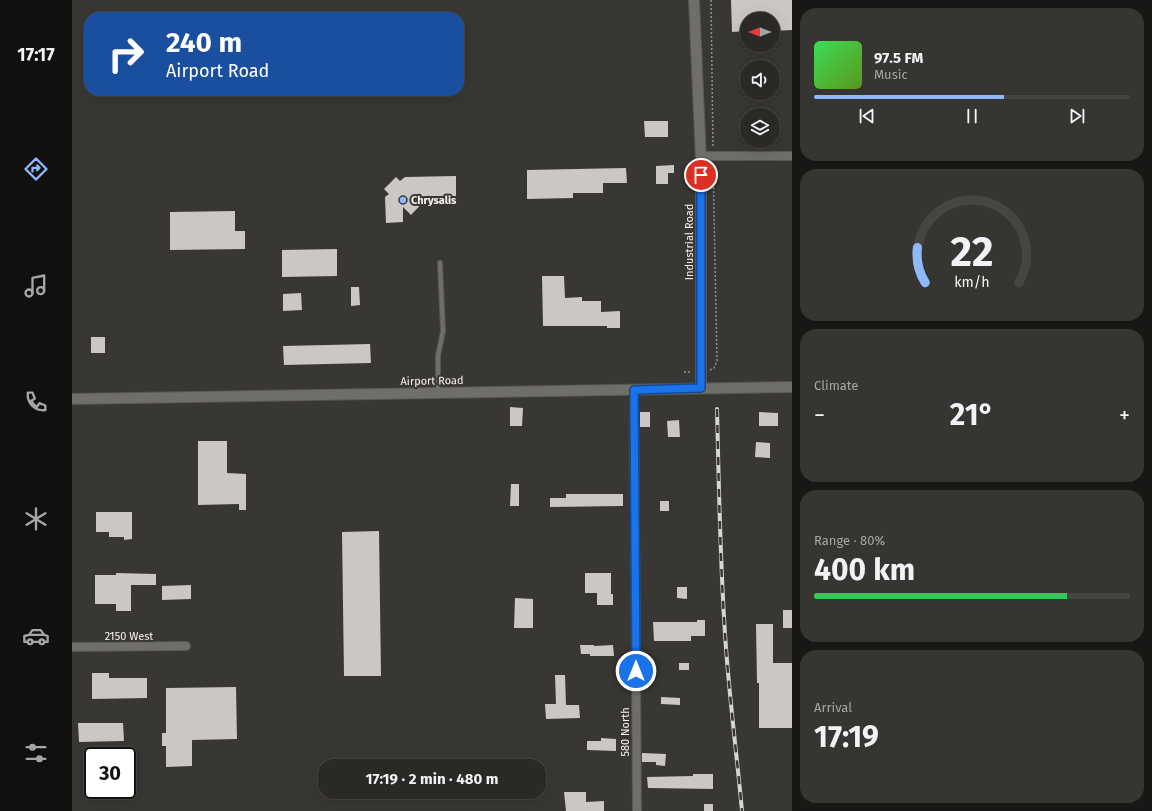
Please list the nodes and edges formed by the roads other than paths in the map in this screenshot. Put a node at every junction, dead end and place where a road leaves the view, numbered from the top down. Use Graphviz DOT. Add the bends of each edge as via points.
graph roads {
  1 [pos="694,0"];
  2 [pos="701,156"];
  3 [pos="792,156"];
  4 [pos="440,263"];
  5 [pos="792,387"];
  6 [pos="701,388"];
  7 [pos="634,390"];
  8 [pos="438,393"];
  9 [pos="72,399"];
  10 [pos="186,646"];
  11 [pos="72,647"];
  12 [pos="637,811"];
  1 -- 2 [label="street, Industrial Road"];
  2 -- 3 [label="street"];
  2 -- 6 [label="street, Industrial Road"];
  4 -- 8 [label="lane" via="443,331 438,356"];
  5 -- 6 [label="street, Airport Road"];
  6 -- 7 [label="street, Airport Road"];
  7 -- 8 [label="street, Airport Road"];
  7 -- 12 [label="street, 580 North"];
  8 -- 9 [label="street, Airport Road"];
  10 -- 11 [label="street, 2150 West"];
}
